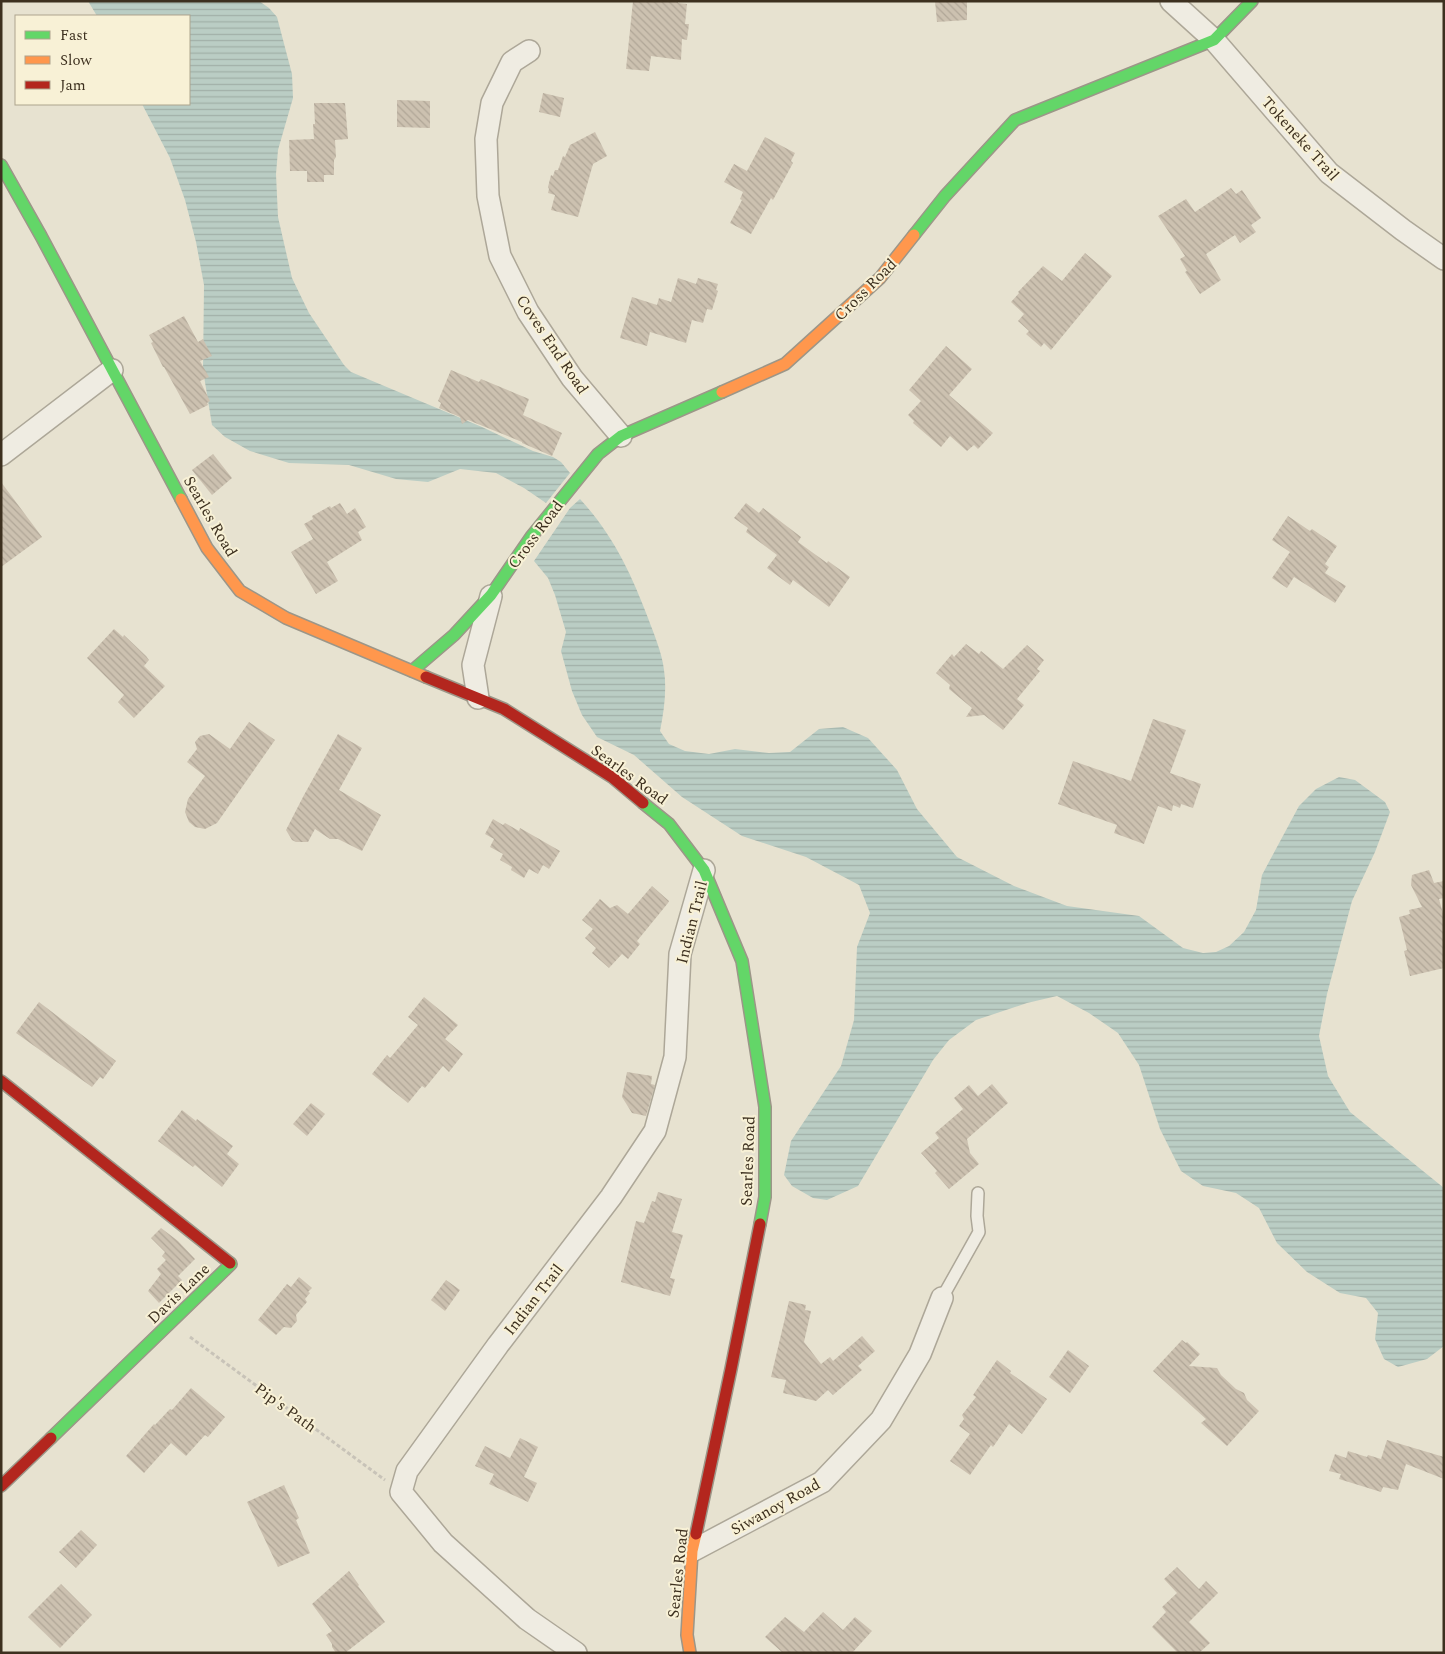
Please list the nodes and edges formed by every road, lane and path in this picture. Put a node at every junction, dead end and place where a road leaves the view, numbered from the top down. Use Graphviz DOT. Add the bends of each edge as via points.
graph roads {
  1 [pos="1171,1"];
  2 [pos="1252,1"];
  3 [pos="1214,40"];
  4 [pos="529,51"];
  5 [pos="1,165"];
  6 [pos="1444,259"];
  7 [pos="112,370"];
  8 [pos="621,436"];
  9 [pos="1,455"];
  10 [pos="492,595"];
  11 [pos="412,671"];
  12 [pos="478,698"];
  13 [pos="704,870"];
  14 [pos="1,1081"];
  15 [pos="978,1193"];
  16 [pos="942,1298"];
  17 [pos="171,1322"];
  18 [pos="1,1486"];
  19 [pos="401,1492"];
  20 [pos="692,1551"];
  21 [pos="576,1653"];
  22 [pos="690,1653"];
  1 -- 3 [label="street, Tokeneke Trail"];
  2 -- 3 [label="street, Cross Road"];
  3 -- 6 [label="street, Tokeneke Trail" via="1329,173"];
  3 -- 8 [label="street, Cross Road" via="1016,120 945,196 880,278 785,364"];
  4 -- 8 [label="street, Coves End Road" via="512,62 492,103 486,139 488,196 500,256 528,312 572,378"];
  5 -- 7 [label="street, Searles Road"];
  7 -- 9 [label="street"];
  7 -- 11 [label="street, Searles Road" via="207,548 240,591 286,618"];
  8 -- 10 [label="street, Cross Road" via="598,454 531,537"];
  10 -- 11 [label="street, Cross Road" via="454,635"];
  10 -- 12 [label="street, Cross Road" via="473,665"];
  11 -- 12 [label="street, Searles Road"];
  12 -- 13 [label="street, Searles Road" via="504,709 612,777 669,824"];
  13 -- 19 [label="street, Indian Trail" via="680,954 675,1056 655,1131 611,1197 407,1471"];
  13 -- 20 [label="street, Searles Road" via="742,961 765,1107 765,1197"];
  14 -- 17 [label="street, Davis Lane" via="231,1264"];
  15 -- 16 [label="lane" via="979,1232"];
  16 -- 20 [label="street, Siwanoy Road" via="920,1354 881,1420 822,1482"];
  17 -- 18 [label="street, Davis Lane"];
  17 -- 19 [label="path, Pip's Path"];
  19 -- 21 [label="street" via="443,1543 527,1619"];
  20 -- 22 [label="street, Searles Road" via="687,1635"];
}
